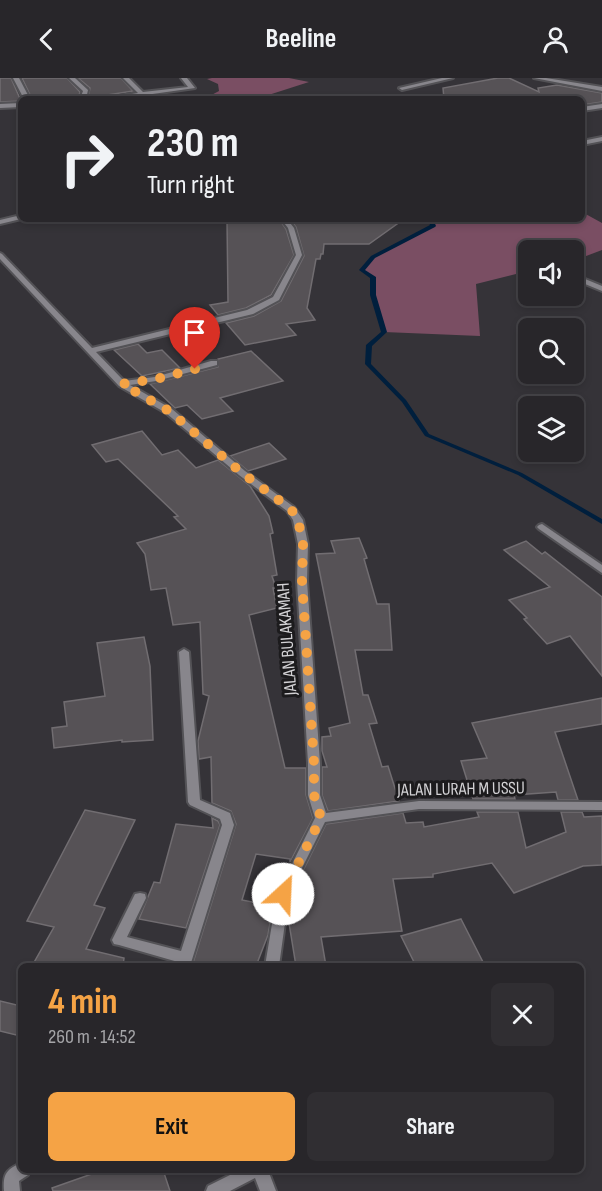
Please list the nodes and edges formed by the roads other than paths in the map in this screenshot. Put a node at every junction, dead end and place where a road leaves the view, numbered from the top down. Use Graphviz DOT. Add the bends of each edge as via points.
graph roads {
  1 [pos="16,78"];
  2 [pos="72,78"];
  3 [pos="126,78"];
  4 [pos="184,78"];
  5 [pos="450,78"];
  6 [pos="538,78"];
  7 [pos="402,88"];
  8 [pos="602,89"];
  9 [pos="142,94"];
  10 [pos="25,96"];
  11 [pos="84,96"];
  12 [pos="127,96"];
  13 [pos="18,105"];
  14 [pos="0,106"];
  15 [pos="602,106"];
  16 [pos="585,109"];
  17 [pos="602,139"];
  18 [pos="585,142"];
  19 [pos="18,218"];
  20 [pos="0,222"];
  21 [pos="286,222"];
  22 [pos="0,255"];
  23 [pos="584,281"];
  24 [pos="602,289"];
  25 [pos="89,351"];
  26 [pos="214,363"];
  27 [pos="122,384"];
  28 [pos="542,527"];
  29 [pos="602,570"];
  30 [pos="184,652"];
  31 [pos="602,806"];
  32 [pos="321,818"];
  33 [pos="140,898"];
  34 [pos="184,962"];
  35 [pos="272,963"];
  36 [pos="252,1173"];
  37 [pos="259,1173"];
  38 [pos="214,1191"];
  39 [pos="268,1191"];
  1 -- 10 [label="street"];
  2 -- 11 [label="street" via="86,91"];
  3 -- 9 [label="street"];
  4 -- 9 [label="street" via="192,88"];
  5 -- 7 [label="street"];
  6 -- 8 [label="street"];
  9 -- 12 [label="street"];
  13 -- 14 [label="street"];
  15 -- 16 [label="street"];
  17 -- 18 [label="street"];
  19 -- 20 [label="street"];
  21 -- 25 [label="street" via="299,255 276,298 250,312"];
  22 -- 25 [label="street, JALAN BULAKAMAH"];
  23 -- 24 [label="street"];
  25 -- 27 [label="street, JALAN BULAKAMAH"];
  26 -- 27 [label="street"];
  27 -- 32 [label="street, JALAN BULAKAMAH" via="169,411 291,509 298,520 303,544 314,795"];
  28 -- 29 [label="street"];
  30 -- 34 [label="street" via="194,802 226,816 228,825"];
  31 -- 32 [label="street, JALAN LURAH M USSU" via="419,805"];
  32 -- 35 [label="street" via="283,894"];
  33 -- 34 [label="street" via="119,940"];
  36 -- 38 [label="street"];
  37 -- 39 [label="street"];
}
